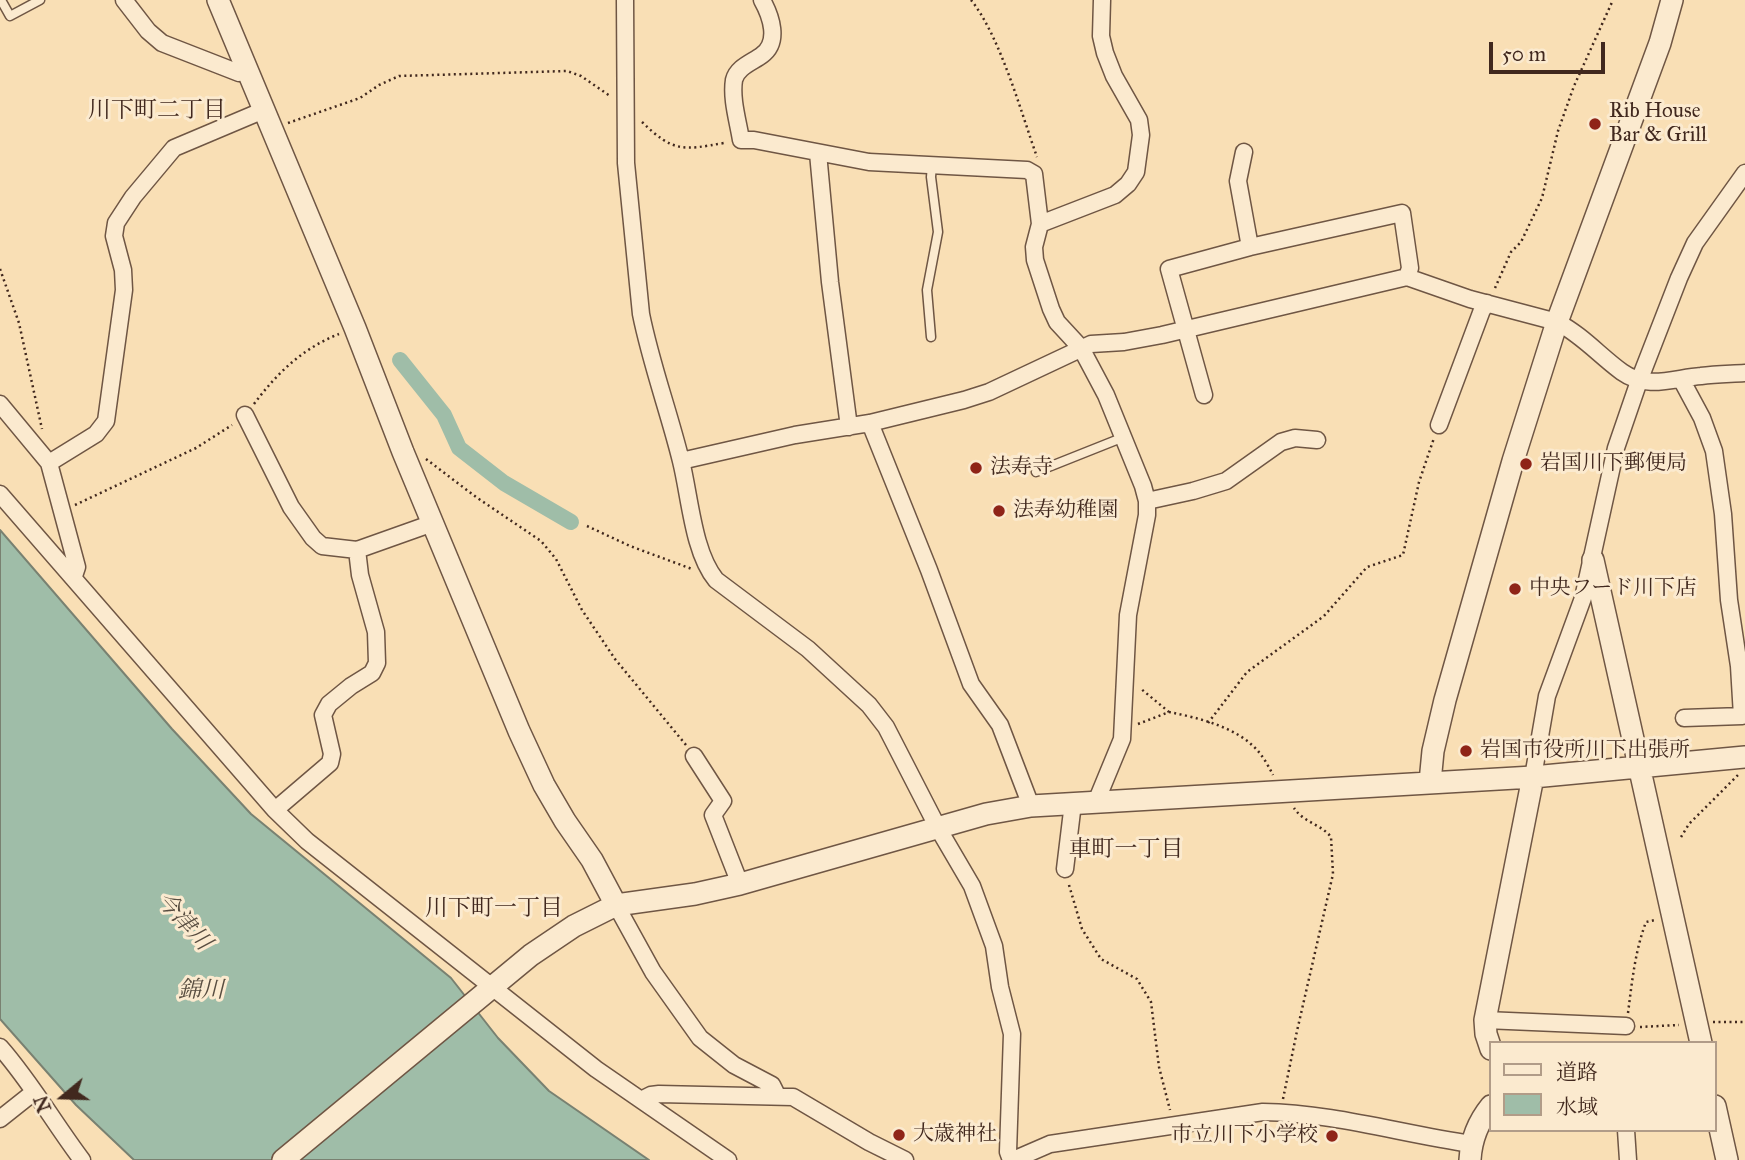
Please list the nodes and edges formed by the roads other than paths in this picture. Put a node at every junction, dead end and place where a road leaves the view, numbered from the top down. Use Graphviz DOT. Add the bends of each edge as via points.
graph roads {
  1 [pos="1,0"];
  2 [pos="40,0"];
  3 [pos="124,0"];
  4 [pos="218,0"];
  5 [pos="625,0"];
  6 [pos="762,0"];
  7 [pos="1102,0"];
  8 [pos="1672,0"];
  9 [pos="248,70"];
  10 [pos="268,120"];
  11 [pos="1244,152"];
  12 [pos="818,153"];
  13 [pos="932,165"];
  14 [pos="1745,173"];
  15 [pos="1040,224"];
  16 [pos="1250,247"];
  17 [pos="1408,277"];
  18 [pos="1487,303"];
  19 [pos="1557,322"];
  20 [pos="1187,328"];
  21 [pos="931,337"];
  22 [pos="1081,348"];
  23 [pos="1745,373"];
  24 [pos="1681,379"];
  25 [pos="1639,381"];
  26 [pos="1204,395"];
  27 [pos="0,404"];
  28 [pos="246,415"];
  29 [pos="870,423"];
  30 [pos="1439,425"];
  31 [pos="849,427"];
  32 [pos="1124,437"];
  33 [pos="1317,440"];
  34 [pos="681,461"];
  35 [pos="49,463"];
  36 [pos="1036,471"];
  37 [pos="0,494"];
  38 [pos="1147,501"];
  39 [pos="433,523"];
  40 [pos="357,550"];
  41 [pos="1593,560"];
  42 [pos="74,576"];
  43 [pos="1684,718"];
  44 [pos="694,755"];
  45 [pos="1745,757"];
  46 [pos="1639,767"];
  47 [pos="1533,777"];
  48 [pos="1430,782"];
  49 [pos="1096,802"];
  50 [pos="1073,803"];
  51 [pos="1031,806"];
  52 [pos="275,810"];
  53 [pos="938,828"];
  54 [pos="1065,869"];
  55 [pos="740,884"];
  56 [pos="616,905"];
  57 [pos="487,991"];
  58 [pos="1485,1020"];
  59 [pos="1626,1026"];
  60 [pos="1694,1041"];
  61 [pos="1490,1046"];
  62 [pos="0,1047"];
  63 [pos="34,1092"];
  64 [pos="777,1095"];
  65 [pos="641,1100"];
  66 [pos="1490,1107"];
  67 [pos="1717,1115"];
  68 [pos="0,1119"];
  69 [pos="1626,1132"];
  70 [pos="1471,1152"];
  71 [pos="82,1160"];
  72 [pos="283,1160"];
  73 [pos="728,1160"];
  74 [pos="905,1160"];
  75 [pos="1012,1160"];
  76 [pos="1628,1160"];
  77 [pos="1727,1160"];
  1 -- 2 [label="lane" via="10,16"];
  3 -- 9 [label="street" via="162,43 239,72"];
  4 -- 9 [label="street"];
  5 -- 34 [label="street" via="626,163 641,314"];
  6 -- 12 [label="street" via="773,30 766,53 734,78 741,140"];
  7 -- 15 [label="street" via="1105,53 1139,120 1136,172 1115,195"];
  8 -- 19 [label="street"];
  9 -- 10 [label="street"];
  10 -- 35 [label="street" via="174,148 116,223 114,236 124,290 106,421 96,434"];
  10 -- 39 [label="street"];
  11 -- 16 [label="street" via="1238,181"];
  12 -- 13 [label="street" via="869,163"];
  12 -- 31 [label="street"];
  13 -- 15 [label="street" via="1027,170 1034,174"];
  13 -- 21 [label="lane" via="937,232 927,290"];
  14 -- 25 [label="street" via="1695,243"];
  15 -- 22 [label="street" via="1035,260 1051,309"];
  16 -- 17 [label="street" via="1402,214"];
  16 -- 20 [label="street" via="1169,269"];
  17 -- 18 [label="street"];
  17 -- 20 [label="street"];
  18 -- 19 [label="street"];
  18 -- 30 [label="street"];
  19 -- 25 [label="street"];
  19 -- 48 [label="street" via="1445,700"];
  20 -- 22 [label="street"];
  20 -- 26 [label="street"];
  22 -- 29 [label="street" via="989,392"];
  22 -- 32 [label="street"];
  23 -- 24 [label="street"];
  24 -- 25 [label="street"];
  24 -- 43 [label="street" via="1714,451 1742,716"];
  25 -- 41 [label="street" via="1616,448"];
  27 -- 35 [label="street"];
  28 -- 40 [label="street" via="291,507 313,538 322,546"];
  29 -- 31 [label="street"];
  29 -- 51 [label="street" via="971,684 1000,725"];
  31 -- 34 [label="street"];
  32 -- 36 [label="lane"];
  32 -- 38 [label="street"];
  33 -- 38 [label="street" via="1281,442 1226,481"];
  34 -- 53 [label="street" via="709,571 808,649 869,705 887,727"];
  35 -- 42 [label="street" via="77,567"];
  37 -- 42 [label="street"];
  38 -- 49 [label="street" via="1128,615 1124,726"];
  39 -- 40 [label="street"];
  39 -- 56 [label="street" via="544,785"];
  40 -- 52 [label="street" via="376,632 377,663 372,673 329,704 323,715 330,763"];
  41 -- 46 [label="street"];
  41 -- 47 [label="street" via="1547,696"];
  42 -- 52 [label="street"];
  44 -- 55 [label="street" via="723,801 713,815"];
  45 -- 46 [label="street"];
  46 -- 47 [label="street"];
  46 -- 60 [label="street"];
  47 -- 48 [label="street"];
  47 -- 58 [label="street"];
  48 -- 49 [label="street"];
  49 -- 50 [label="street"];
  50 -- 51 [label="street"];
  50 -- 54 [label="street"];
  51 -- 53 [label="street"];
  52 -- 57 [label="street"];
  53 -- 55 [label="street"];
  53 -- 75 [label="street" via="972,886 994,946 1012,1034 1008,1153"];
  55 -- 56 [label="street"];
  56 -- 57 [label="street" via="574,926"];
  56 -- 64 [label="street" via="653,972 700,1038 734,1065 772,1085"];
  57 -- 65 [label="street"];
  57 -- 72 [label="street"];
  58 -- 59 [label="street"];
  58 -- 61 [label="street"];
  62 -- 63 [label="street"];
  63 -- 68 [label="street"];
  63 -- 71 [label="street"];
  64 -- 65 [label="street" via="659,1094"];
  64 -- 74 [label="street" via="793,1097"];
  65 -- 73 [label="street"];
  66 -- 70 [label="street"];
  67 -- 77 [label="street"];
  69 -- 76 [label="street"];
  70 -- 75 [label="street" via="1282,1112 1263,1112 1050,1144"];
}
